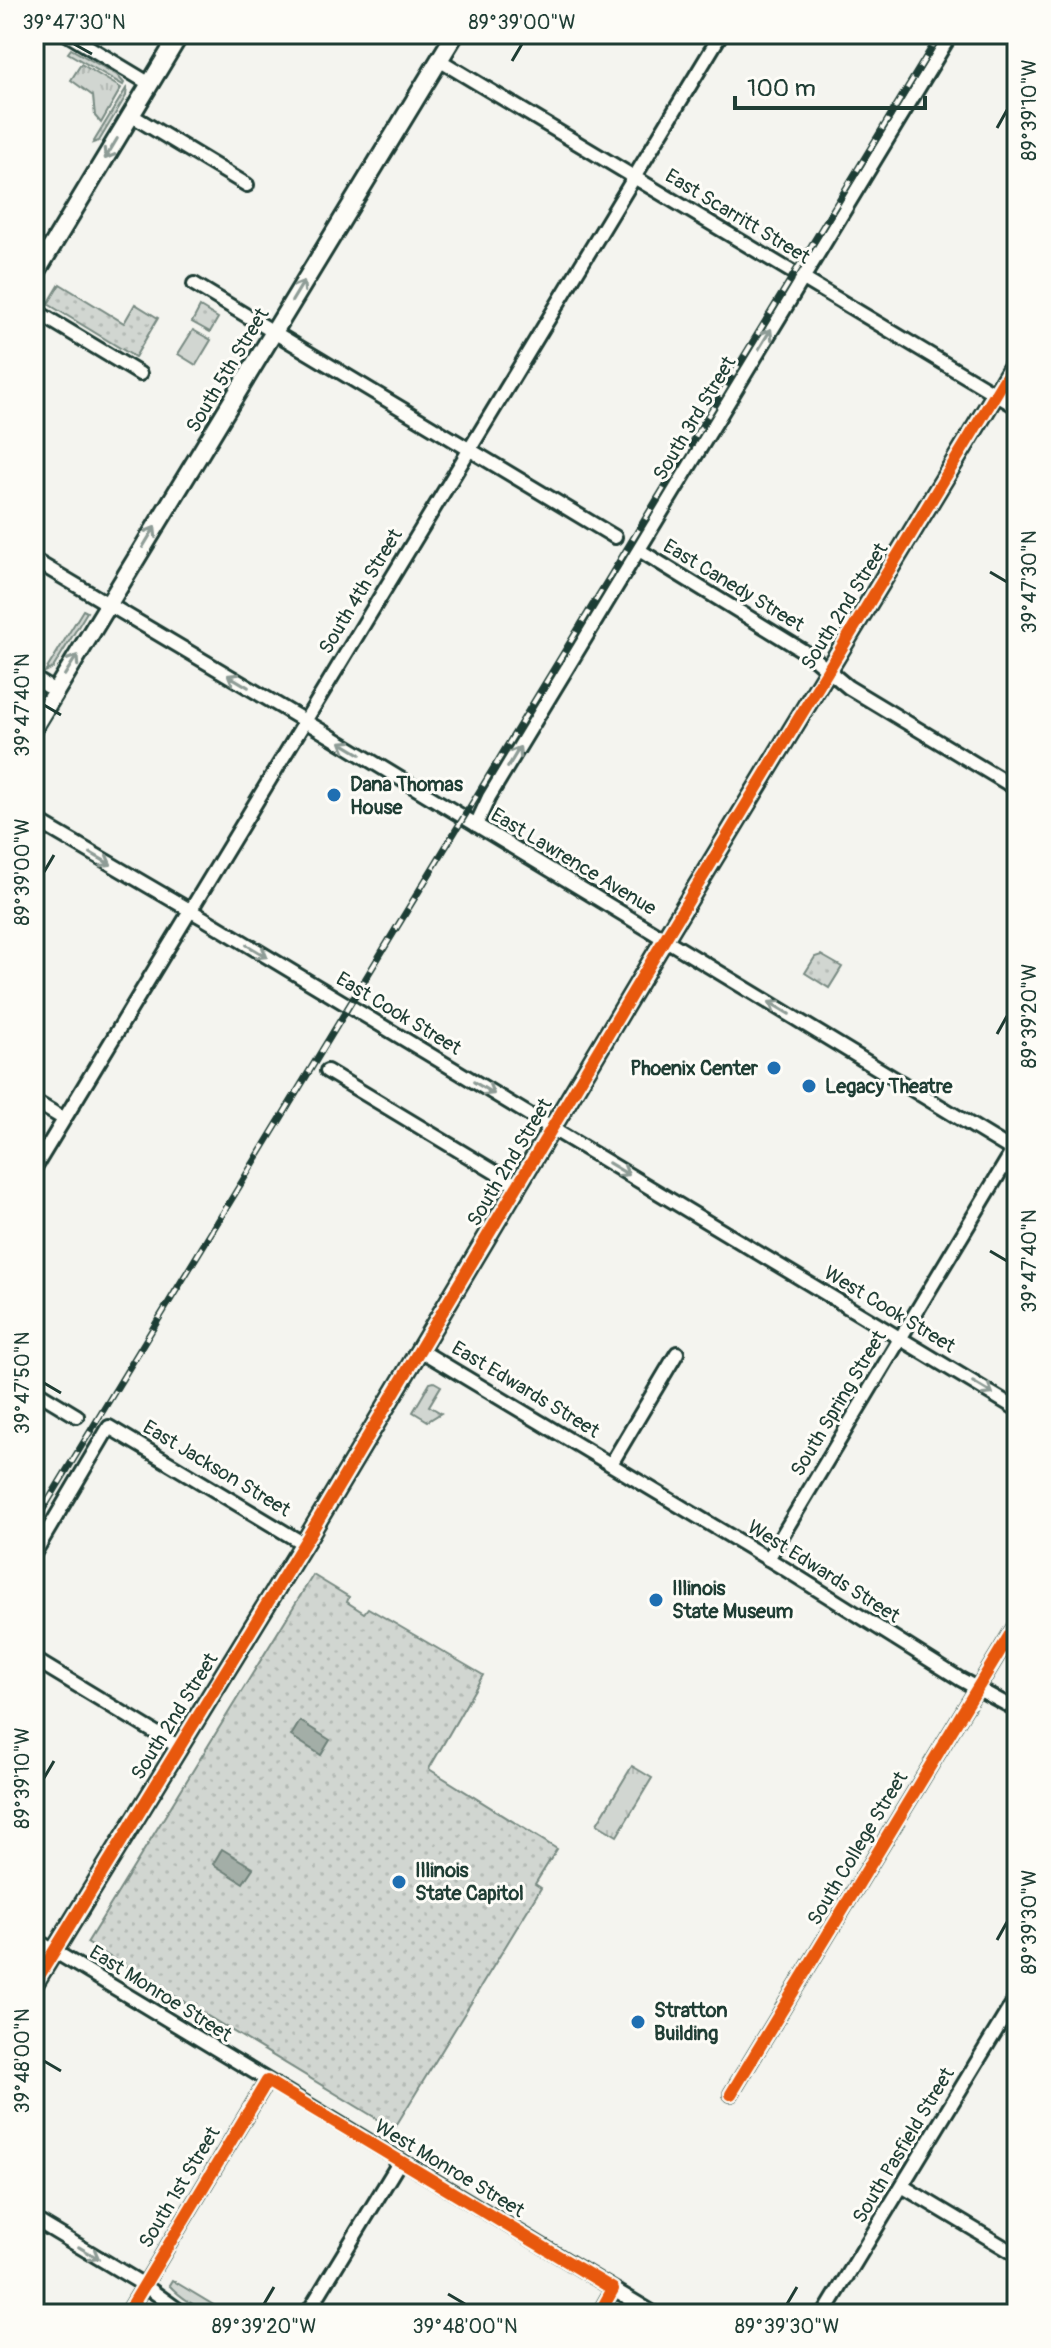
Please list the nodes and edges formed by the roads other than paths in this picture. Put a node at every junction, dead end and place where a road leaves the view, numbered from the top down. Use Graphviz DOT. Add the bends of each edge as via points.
graph roads {
  1 [pos="67,34"];
  2 [pos="180,34"];
  3 [pos="455,34"];
  4 [pos="721,34"];
  5 [pos="951,34"];
  6 [pos="439,60"];
  7 [pos="150,84"];
  8 [pos="131,115"];
  9 [pos="635,177"];
  10 [pos="247,185"];
  11 [pos="34,276"];
  12 [pos="801,278"];
  13 [pos="194,284"];
  14 [pos="34,310"];
  15 [pos="274,331"];
  16 [pos="1017,359"];
  17 [pos="140,374"];
  18 [pos="996,395"];
  19 [pos="1017,407"];
  20 [pos="470,449"];
  21 [pos="615,537"];
  22 [pos="639,550"];
  23 [pos="34,560"];
  24 [pos="109,604"];
  25 [pos="827,671"];
  26 [pos="34,678"];
  27 [pos="55,691"];
  28 [pos="305,721"];
  29 [pos="34,727"];
  30 [pos="1017,772"];
  31 [pos="1013,787"];
  32 [pos="34,819"];
  33 [pos="476,825"];
  34 [pos="190,911"];
  35 [pos="665,939"];
  36 [pos="327,1071"];
  37 [pos="34,1101"];
  38 [pos="64,1119"];
  39 [pos="552,1129"];
  40 [pos="1016,1149"];
  41 [pos="34,1169"];
  42 [pos="518,1186"];
  43 [pos="743,1243"];
  44 [pos="900,1338"];
  45 [pos="420,1350"];
  46 [pos="677,1353"];
  47 [pos="34,1390"];
  48 [pos="1017,1409"];
  49 [pos="77,1416"];
  50 [pos="611,1464"];
  51 [pos="304,1544"];
  52 [pos="34,1554"];
  53 [pos="768,1559"];
  54 [pos="1017,1623"];
  55 [pos="34,1659"];
  56 [pos="977,1688"];
  57 [pos="1017,1710"];
  58 [pos="179,1747"];
  59 [pos="34,1939"];
  60 [pos="54,1951"];
  61 [pos="34,1984"];
  62 [pos="1017,1996"];
  63 [pos="267,2081"];
  64 [pos="731,2094"];
  65 [pos="400,2161"];
  66 [pos="902,2186"];
  67 [pos="34,2219"];
  68 [pos="1017,2255"];
  69 [pos="144,2285"];
  70 [pos="613,2289"];
  71 [pos="127,2314"];
  72 [pos="184,2314"];
  73 [pos="307,2314"];
  74 [pos="599,2314"];
  75 [pos="655,2314"];
  76 [pos="824,2314"];
  1 -- 7 [label="street"];
  2 -- 7 [label="main road"];
  3 -- 6 [label="main road, South 5th Street"];
  4 -- 9 [label="street, South 4th Street"];
  5 -- 12 [label="street, South 3rd Street"];
  6 -- 9 [label="street, East Scarritt Street"];
  15 -- 6 [label="main road, South 5th Street, one-way"];
  7 -- 8 [label="main road"];
  8 -- 10 [label="street"];
  8 -- 11 [label="main road, one-way"];
  9 -- 12 [label="street, East Scarritt Street"];
  9 -- 20 [label="street, South 4th Street"];
  12 -- 18 [label="street, East Scarritt Street"];
  22 -- 12 [label="street, South 3rd Street, one-way"];
  13 -- 15 [label="street"];
  14 -- 17 [label="street"];
  15 -- 20 [label="street"];
  24 -- 15 [label="main road, South 5th Street, one-way"];
  16 -- 18 [label="main road, South 2nd Street"];
  18 -- 19 [label="street, East Scarritt Street"];
  18 -- 25 [label="main road, South 2nd Street"];
  20 -- 21 [label="street"];
  20 -- 28 [label="street, South 4th Street"];
  22 -- 25 [label="street, East Canedy Street" via="810,655"];
  33 -- 22 [label="street, South 3rd Street, one-way"];
  23 -- 24 [label="street, East Lawrence Avenue"];
  27 -- 24 [label="main road, South 5th Street, one-way"];
  28 -- 24 [label="street, East Lawrence Avenue, one-way"];
  25 -- 31 [label="street, East Canedy Street"];
  25 -- 35 [label="main road, South 2nd Street"];
  26 -- 27 [label="street"];
  27 -- 29 [label="main road, South 5th Street"];
  33 -- 28 [label="street, East Lawrence Avenue, one-way"];
  28 -- 34 [label="street, South 4th Street"];
  30 -- 31 [label="street"];
  32 -- 34 [label="street, East Cook Street, one-way"];
  33 -- 35 [label="street, East Lawrence Avenue"];
  34 -- 38 [label="street, South 4th Street"];
  34 -- 39 [label="street, East Cook Street, one-way"];
  35 -- 39 [label="main road, South 2nd Street"];
  40 -- 35 [label="street, East Lawrence Avenue, one-way"];
  36 -- 42 [label="street"];
  37 -- 38 [label="street"];
  38 -- 41 [label="street, South 4th Street"];
  39 -- 42 [label="main road, South 2nd Street"];
  39 -- 43 [label="street, East Cook Street, one-way"];
  40 -- 44 [label="street, South Spring Street"];
  42 -- 45 [label="main road, South 2nd Street"];
  43 -- 44 [label="street, West Cook Street"];
  44 -- 48 [label="street, West Cook Street, one-way"];
  44 -- 53 [label="street, South Spring Street"];
  45 -- 50 [label="street, East Edwards Street"];
  45 -- 51 [label="main road, South 2nd Street"];
  46 -- 50 [label="street"];
  47 -- 49 [label="street"];
  50 -- 53 [label="street, West Edwards Street"];
  51 -- 52 [label="street, East Jackson Street" via="109,1427"];
  51 -- 58 [label="main road, South 2nd Street"];
  53 -- 56 [label="street, West Edwards Street"];
  54 -- 56 [label="street, South College Street"];
  55 -- 58 [label="street"];
  56 -- 57 [label="street, West Edwards Street"];
  56 -- 64 [label="street, South College Street"];
  58 -- 60 [label="main road, South 2nd Street"];
  59 -- 60 [label="street, East Monroe Street"];
  60 -- 61 [label="main road, South 2nd Street"];
  60 -- 63 [label="street, East Monroe Street"];
  62 -- 66 [label="street, South Pasfield Street"];
  63 -- 65 [label="street, West Monroe Street"];
  63 -- 69 [label="street, South 1st Street"];
  65 -- 70 [label="street, West Monroe Street"];
  65 -- 73 [label="street"];
  66 -- 68 [label="street"];
  66 -- 76 [label="street, South Pasfield Street"];
  67 -- 69 [label="street, one-way"];
  69 -- 71 [label="street, South 1st Street"];
  69 -- 72 [label="street"];
  70 -- 74 [label="street"];
  70 -- 75 [label="street, West Monroe Street"];
}
